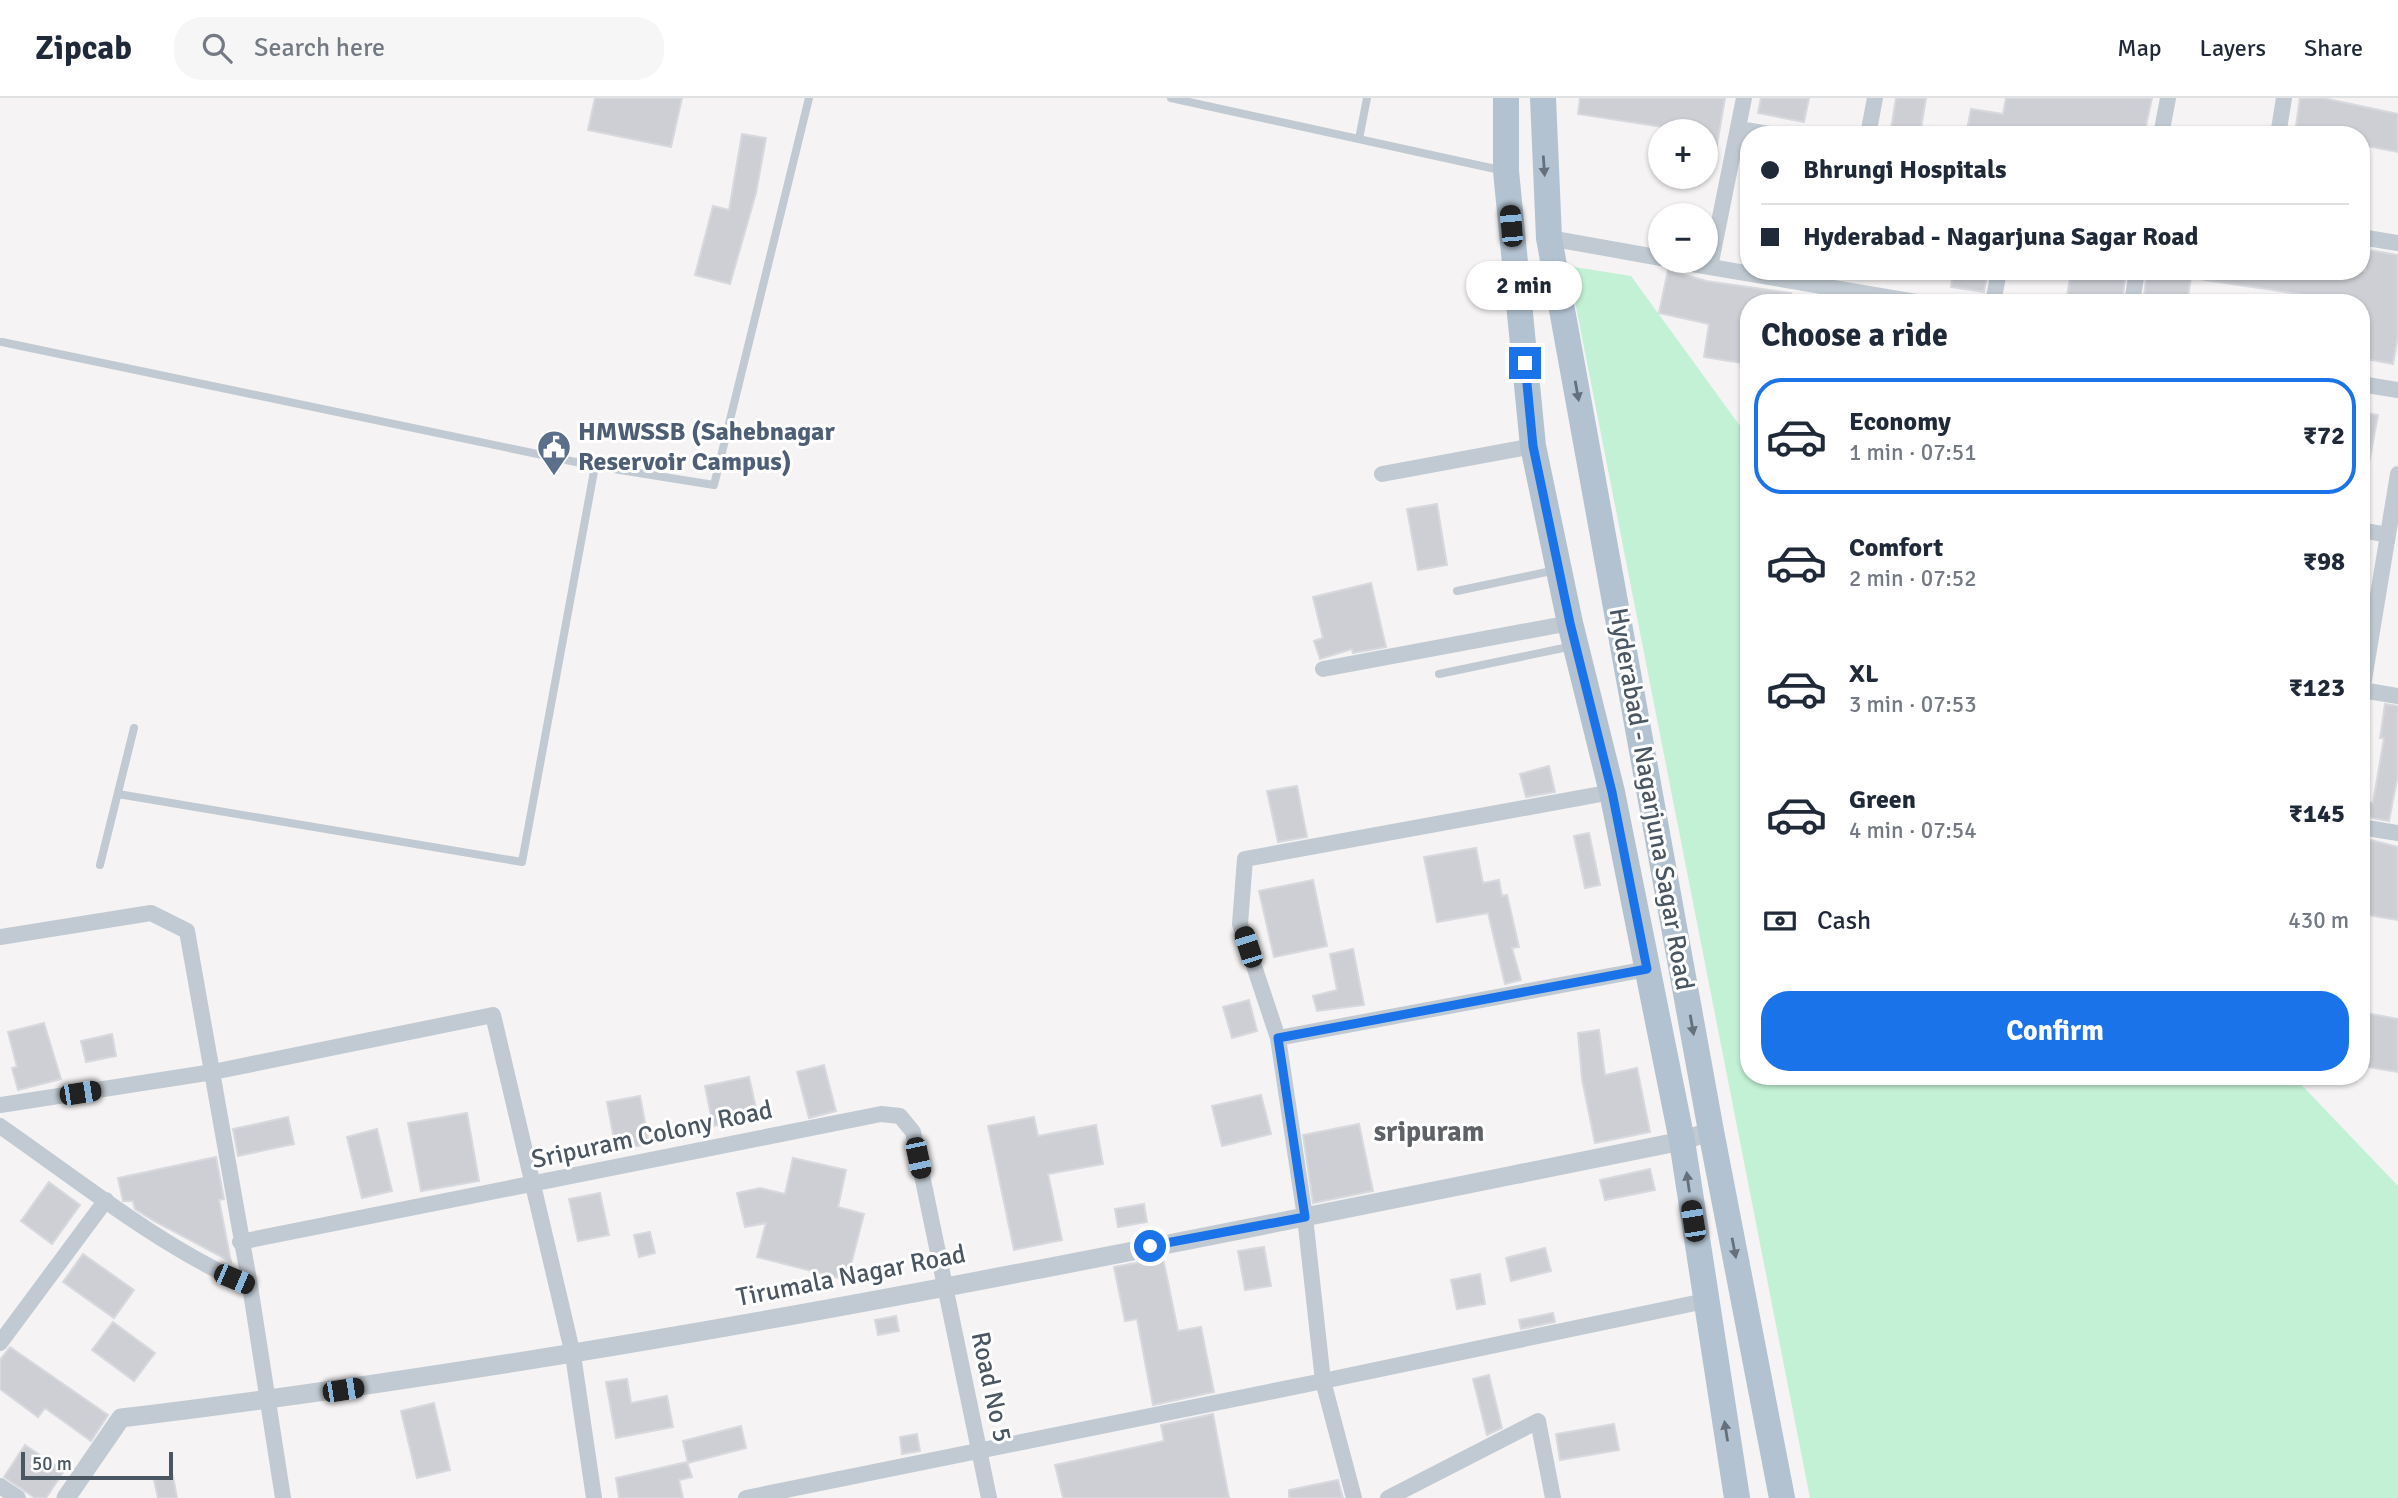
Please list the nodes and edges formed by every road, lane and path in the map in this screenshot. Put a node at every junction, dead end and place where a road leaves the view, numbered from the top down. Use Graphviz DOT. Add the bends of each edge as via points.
graph roads {
  1 [pos="809,98"];
  2 [pos="1171,98"];
  3 [pos="1367,98"];
  4 [pos="1506,98"];
  5 [pos="1543,98"];
  6 [pos="1744,98"];
  7 [pos="1875,98"];
  8 [pos="2168,98"];
  9 [pos="2284,98"];
  10 [pos="1870,126"];
  11 [pos="2163,126"];
  12 [pos="2279,126"];
  13 [pos="1739,129"];
  14 [pos="1359,139"];
  15 [pos="1506,171"];
  16 [pos="1718,229"];
  17 [pos="1549,238"];
  18 [pos="2370,238"];
  19 [pos="2398,243"];
  20 [pos="1648,256"];
  21 [pos="1718,269"];
  22 [pos="1740,273"];
  23 [pos="1772,280"];
  24 [pos="1838,294"];
  25 [pos="2,342"];
  26 [pos="2370,385"];
  27 [pos="2398,390"];
  28 [pos="1533,446"];
  29 [pos="595,466"];
  30 [pos="1382,474"];
  31 [pos="2398,474"];
  32 [pos="2370,532"];
  33 [pos="2388,535"];
  34 [pos="1559,569"];
  35 [pos="1457,591"];
  36 [pos="1573,634"];
  37 [pos="2370,641"];
  38 [pos="1323,669"];
  39 [pos="1439,674"];
  40 [pos="2370,694"];
  41 [pos="2398,696"];
  42 [pos="134,728"];
  43 [pos="1612,792"];
  44 [pos="118,794"];
  45 [pos="2370,828"];
  46 [pos="2398,833"];
  47 [pos="100,865"];
  48 [pos="0,937"];
  49 [pos="1647,969"];
  50 [pos="1278,1038"];
  51 [pos="213,1072"];
  52 [pos="0,1105"];
  53 [pos="0,1126"];
  54 [pos="1711,1131"];
  55 [pos="1682,1141"];
  56 [pos="534,1184"];
  57 [pos="106,1200"];
  58 [pos="1305,1217"];
  59 [pos="240,1242"];
  60 [pos="945,1285"];
  61 [pos="250,1286"];
  62 [pos="1705,1301"];
  63 [pos="0,1343"];
  64 [pos="573,1356"];
  65 [pos="1323,1381"];
  66 [pos="266,1401"];
  67 [pos="979,1451"];
  68 [pos="0,1486"];
  69 [pos="1391,1497"];
  70 [pos="18,1498"];
  71 [pos="66,1498"];
  72 [pos="283,1498"];
  73 [pos="594,1498"];
  74 [pos="746,1498"];
  75 [pos="989,1498"];
  76 [pos="1354,1498"];
  77 [pos="1553,1498"];
  78 [pos="1737,1498"];
  79 [pos="1783,1498"];
  1 -- 29 [label="lane" via="714,485"];
  2 -- 14 [label="lane"];
  3 -- 14 [label="lane"];
  4 -- 15 [label="main road, Hyderabad - Nagarjuna Sagar Road"];
  5 -- 17 [label="main road, Hyderabad - Nagarjuna Sagar Road, one-way"];
  6 -- 13 [label="street"];
  7 -- 10 [label="street"];
  8 -- 11 [label="street"];
  9 -- 12 [label="street"];
  13 -- 16 [label="street"];
  14 -- 15 [label="lane"];
  15 -- 28 [label="main road, Hyderabad - Nagarjuna Sagar Road"];
  17 -- 20 [label="street"];
  17 -- 54 [label="main road, Hyderabad - Nagarjuna Sagar Road, one-way"];
  18 -- 19 [label="street"];
  21 -- 22 [label="street"];
  23 -- 24 [label="street"];
  25 -- 29 [label="lane"];
  26 -- 27 [label="street"];
  28 -- 30 [label="street"];
  28 -- 34 [label="main road, Hyderabad - Nagarjuna Sagar Road"];
  29 -- 44 [label="lane" via="522,862"];
  31 -- 33 [label="street"];
  32 -- 33 [label="street"];
  33 -- 37 [label="street"];
  34 -- 35 [label="lane"];
  34 -- 36 [label="main road, Hyderabad - Nagarjuna Sagar Road"];
  36 -- 38 [label="street"];
  36 -- 39 [label="lane"];
  36 -- 43 [label="main road, Hyderabad - Nagarjuna Sagar Road"];
  40 -- 41 [label="street"];
  42 -- 44 [label="lane"];
  43 -- 49 [label="main road, Hyderabad - Nagarjuna Sagar Road"];
  43 -- 50 [label="street" via="1245,859 1240,924"];
  44 -- 47 [label="lane"];
  45 -- 46 [label="street"];
  48 -- 51 [label="street" via="151,913 187,930"];
  49 -- 50 [label="street"];
  49 -- 55 [label="main road, Hyderabad - Nagarjuna Sagar Road"];
  50 -- 58 [label="street"];
  51 -- 52 [label="street"];
  51 -- 56 [label="street" via="494,1015"];
  51 -- 59 [label="street"];
  53 -- 57 [label="street"];
  54 -- 55 [label="street, Tirumala Nagar Road"];
  54 -- 79 [label="main road, Hyderabad - Nagarjuna Sagar Road, one-way"];
  55 -- 58 [label="street, Tirumala Nagar Road"];
  62 -- 55 [label="main road, Hyderabad - Nagarjuna Sagar Road, one-way"];
  56 -- 59 [label="street, Sripuram Colony Road"];
  56 -- 60 [label="street, Sripuram Colony Road" via="881,1114 900,1116 913,1132"];
  56 -- 64 [label="street"];
  57 -- 61 [label="street" via="218,1272"];
  57 -- 63 [label="street"];
  58 -- 60 [label="street, Tirumala Nagar Road"];
  58 -- 65 [label="street"];
  59 -- 61 [label="street"];
  60 -- 64 [label="street, Tirumala Nagar Road"];
  60 -- 67 [label="street, Road No 5"];
  61 -- 66 [label="street"];
  62 -- 65 [label="street"];
  78 -- 62 [label="main road, Hyderabad - Nagarjuna Sagar Road, one-way"];
  64 -- 66 [label="street, Tirumala Nagar Road"];
  64 -- 73 [label="street"];
  65 -- 67 [label="street"];
  65 -- 76 [label="street"];
  66 -- 71 [label="street, Tirumala Nagar Road" via="121,1418"];
  66 -- 72 [label="street"];
  67 -- 74 [label="street"];
  67 -- 75 [label="street, Road No 5"];
  68 -- 70 [label="street"];
  69 -- 77 [label="street" via="1538,1421"];
}
